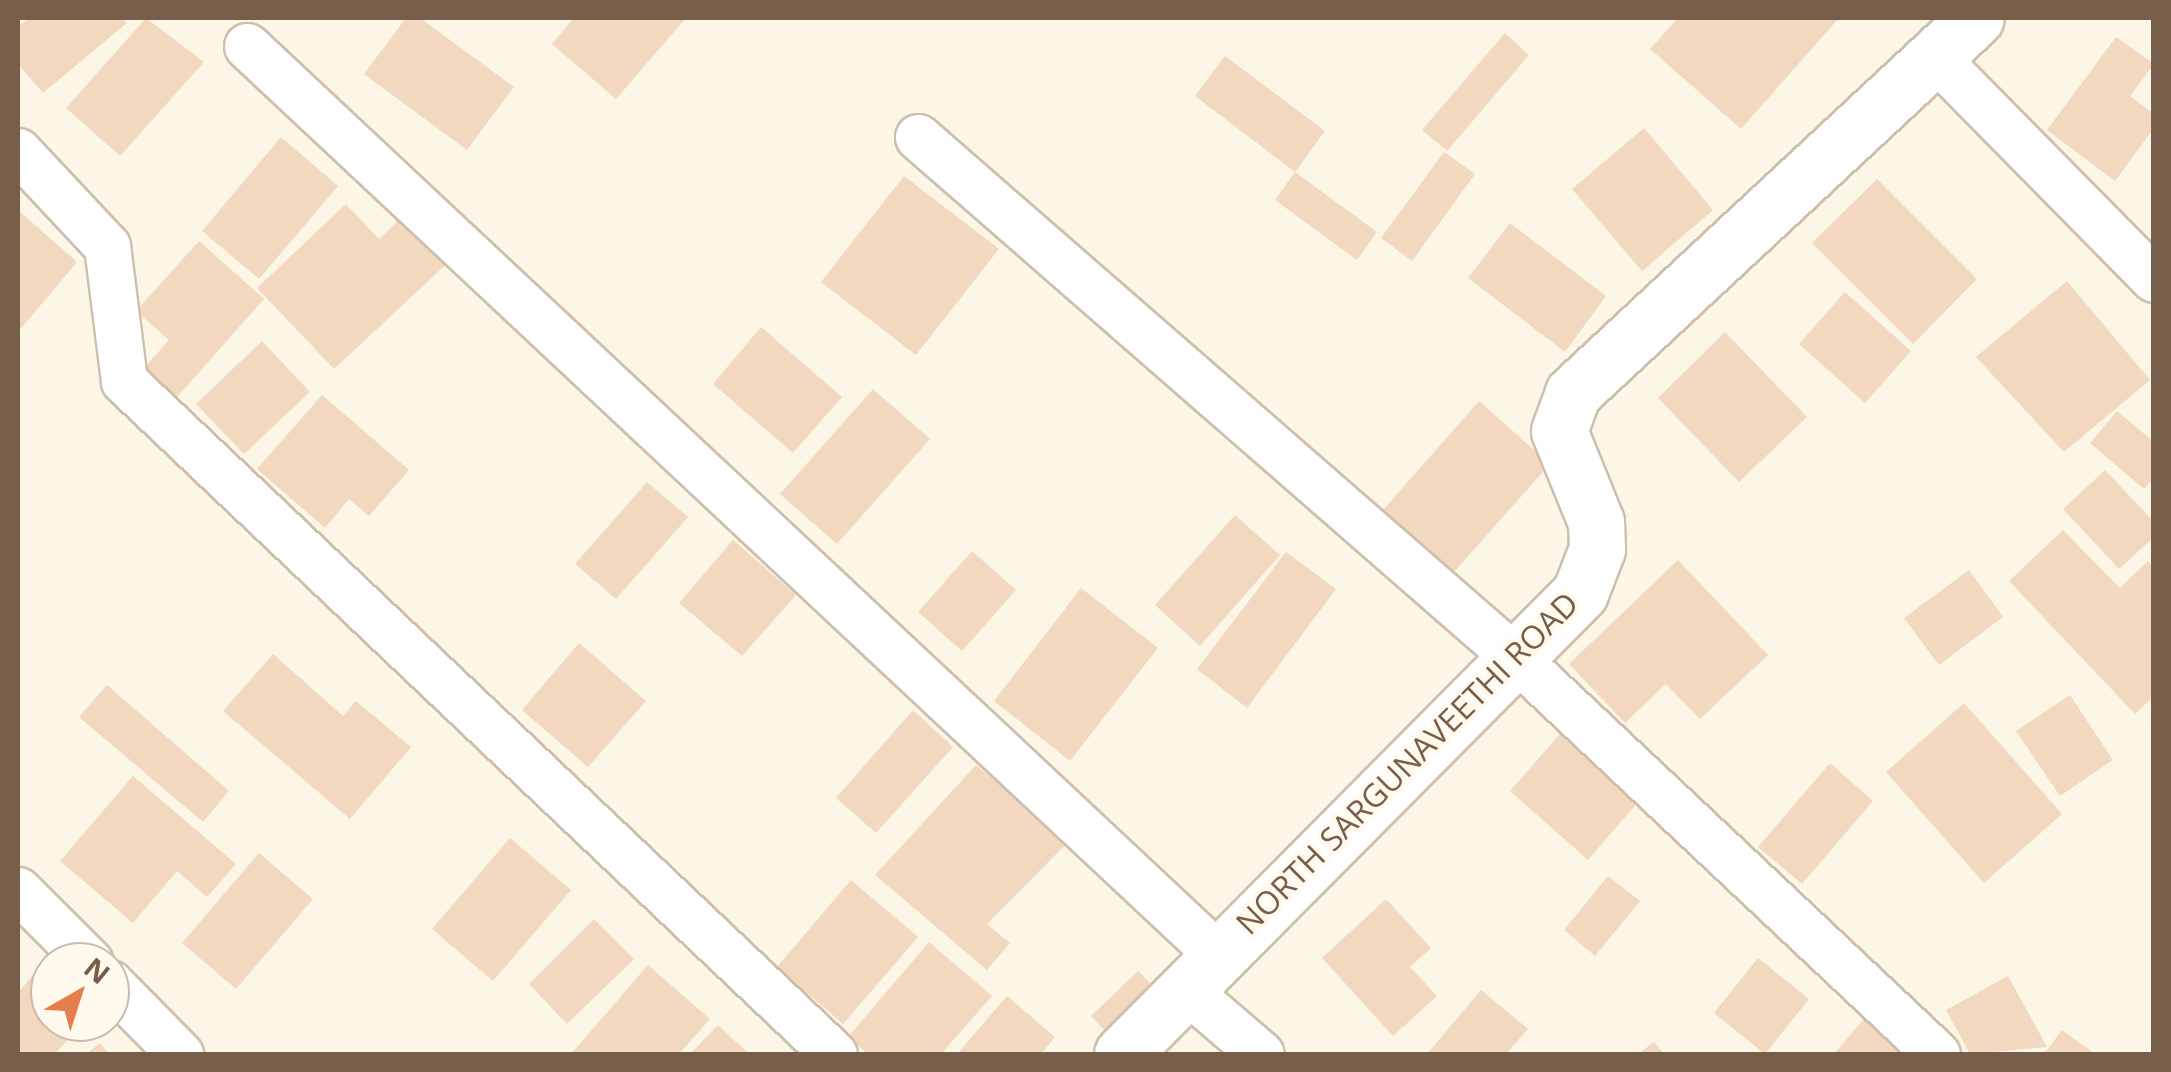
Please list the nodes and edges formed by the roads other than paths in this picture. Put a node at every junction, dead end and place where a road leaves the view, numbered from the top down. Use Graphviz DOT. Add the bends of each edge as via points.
graph roads {
  1 [pos="1976,18"];
  2 [pos="247,46"];
  3 [pos="1934,56"];
  4 [pos="918,137"];
  5 [pos="18,151"];
  6 [pos="2154,280"];
  7 [pos="1518,660"];
  8 [pos="26,915"];
  9 [pos="63,942"];
  10 [pos="1200,971"];
  11 [pos="130,1003"];
  12 [pos="180,1054"];
  13 [pos="834,1054"];
  14 [pos="1122,1054"];
  15 [pos="1262,1054"];
  16 [pos="1936,1054"];
  1 -- 3 [label="street, NORTH SARGUNAVEETHI ROAD"];
  2 -- 10 [label="street"];
  3 -- 6 [label="street"];
  3 -- 7 [label="street, NORTH SARGUNAVEETHI ROAD" via="1573,392 1559,431 1596,522 1597,548 1580,593"];
  4 -- 7 [label="street"];
  5 -- 13 [label="street" via="107,246 124,381"];
  7 -- 10 [label="street, NORTH SARGUNAVEETHI ROAD"];
  7 -- 16 [label="street"];
  8 -- 9 [label="street"];
  10 -- 14 [label="street, NORTH SARGUNAVEETHI ROAD"];
  10 -- 15 [label="street"];
  11 -- 12 [label="street"];
}
